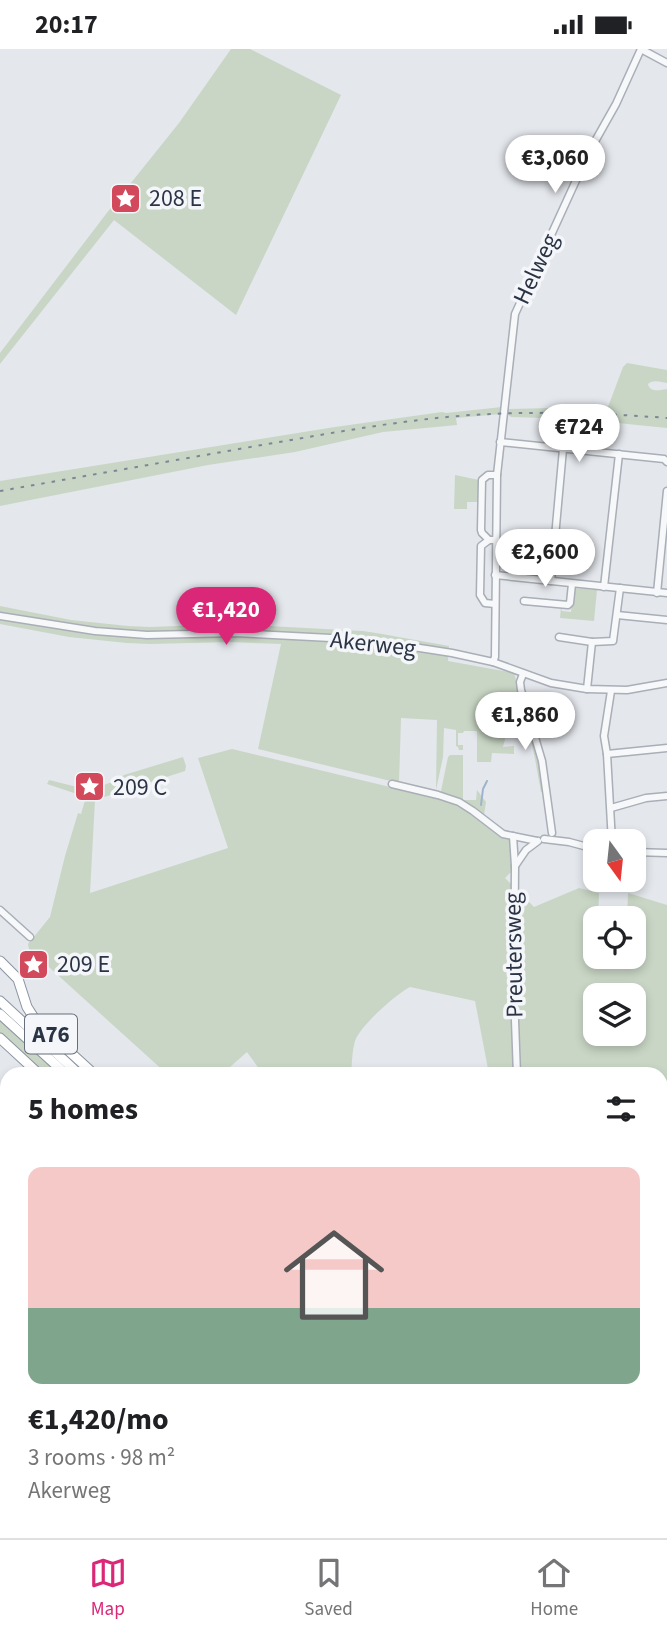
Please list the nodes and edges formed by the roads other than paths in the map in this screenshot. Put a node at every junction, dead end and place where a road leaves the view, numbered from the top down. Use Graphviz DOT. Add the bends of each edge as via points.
graph roads {
  1 [pos="641,49"];
  2 [pos="667,63"];
  3 [pos="500,442"];
  4 [pos="563,449"];
  5 [pos="619,454"];
  6 [pos="667,462"];
  7 [pos="497,475"];
  8 [pos="667,491"];
  9 [pos="492,540"];
  10 [pos="495,575"];
  11 [pos="551,581"];
  12 [pos="572,584"];
  13 [pos="604,587"];
  14 [pos="620,588"];
  15 [pos="657,593"];
  16 [pos="667,593"];
  17 [pos="524,601"];
  18 [pos="495,604"];
  19 [pos="617,615"];
  20 [pos="0,616"];
  21 [pos="667,620"];
  22 [pos="559,637"];
  23 [pos="592,642"];
  24 [pos="493,662"];
  25 [pos="523,674"];
  26 [pos="667,683"];
  27 [pos="587,689"];
  28 [pos="611,691"];
  29 [pos="667,748"];
  30 [pos="607,754"];
  31 [pos="392,784"];
  32 [pos="667,796"];
  33 [pos="611,808"];
  34 [pos="612,829"];
  35 [pos="552,834"];
  36 [pos="513,836"];
  37 [pos="541,840"];
  38 [pos="569,842"];
  39 [pos="583,846"];
  40 [pos="646,852"];
  41 [pos="667,853"];
  42 [pos="515,866"];
  43 [pos="0,910"];
  44 [pos="30,937"];
  45 [pos="0,961"];
  46 [pos="0,1001"];
  47 [pos="0,1014"];
  48 [pos="0,1038"];
  49 [pos="31,1067"];
  50 [pos="58,1067"];
  51 [pos="71,1067"];
  52 [pos="86,1067"];
  53 [pos="517,1067"];
  1 -- 2 [label="street"];
  1 -- 3 [label="street, Helweg" via="519,303"];
  3 -- 4 [label="street"];
  3 -- 7 [label="street, Helweg"];
  4 -- 5 [label="street"];
  4 -- 11 [label="street"];
  5 -- 6 [label="street"];
  5 -- 13 [label="street"];
  7 -- 9 [label="street, Helweg"];
  7 -- 9 [label="street" via="482,480 481,533"];
  8 -- 15 [label="street"];
  9 -- 10 [label="street"];
  9 -- 18 [label="street" via="481,546 480,595 485,603"];
  10 -- 11 [label="street"];
  10 -- 18 [label="street"];
  11 -- 12 [label="street"];
  12 -- 13 [label="street"];
  12 -- 17 [label="street" via="568,605"];
  13 -- 14 [label="street"];
  14 -- 15 [label="street"];
  14 -- 19 [label="street"];
  15 -- 16 [label="street"];
  18 -- 24 [label="street"];
  19 -- 21 [label="street"];
  19 -- 23 [label="street" via="613,641"];
  20 -- 24 [label="street, Akerweg" via="120,633 235,633 375,642"];
  22 -- 23 [label="street"];
  23 -- 27 [label="street"];
  24 -- 25 [label="street, Akerweg"];
  25 -- 27 [label="street, Akerweg"];
  25 -- 35 [label="street" via="520,690 542,761"];
  26 -- 28 [label="street, Akerweg"];
  27 -- 28 [label="street, Akerweg"];
  28 -- 30 [label="street" via="604,736"];
  29 -- 30 [label="street"];
  30 -- 33 [label="street"];
  31 -- 36 [label="street" via="459,802"];
  32 -- 33 [label="street"];
  33 -- 34 [label="street"];
  35 -- 37 [label="street"];
  35 -- 38 [label="street"];
  36 -- 37 [label="street"];
  36 -- 42 [label="street, Preutersweg"];
  37 -- 38 [label="street"];
  37 -- 42 [label="street" via="526,850"];
  38 -- 39 [label="street"];
  40 -- 41 [label="street"];
  42 -- 53 [label="street, Preutersweg"];
  43 -- 44 [label="street"];
  45 -- 52 [label="highway, A76" via="18,979 36,1021"];
  46 -- 51 [label="highway, A76"];
  47 -- 50 [label="highway, A76"];
  48 -- 49 [label="highway, A76"];
}
